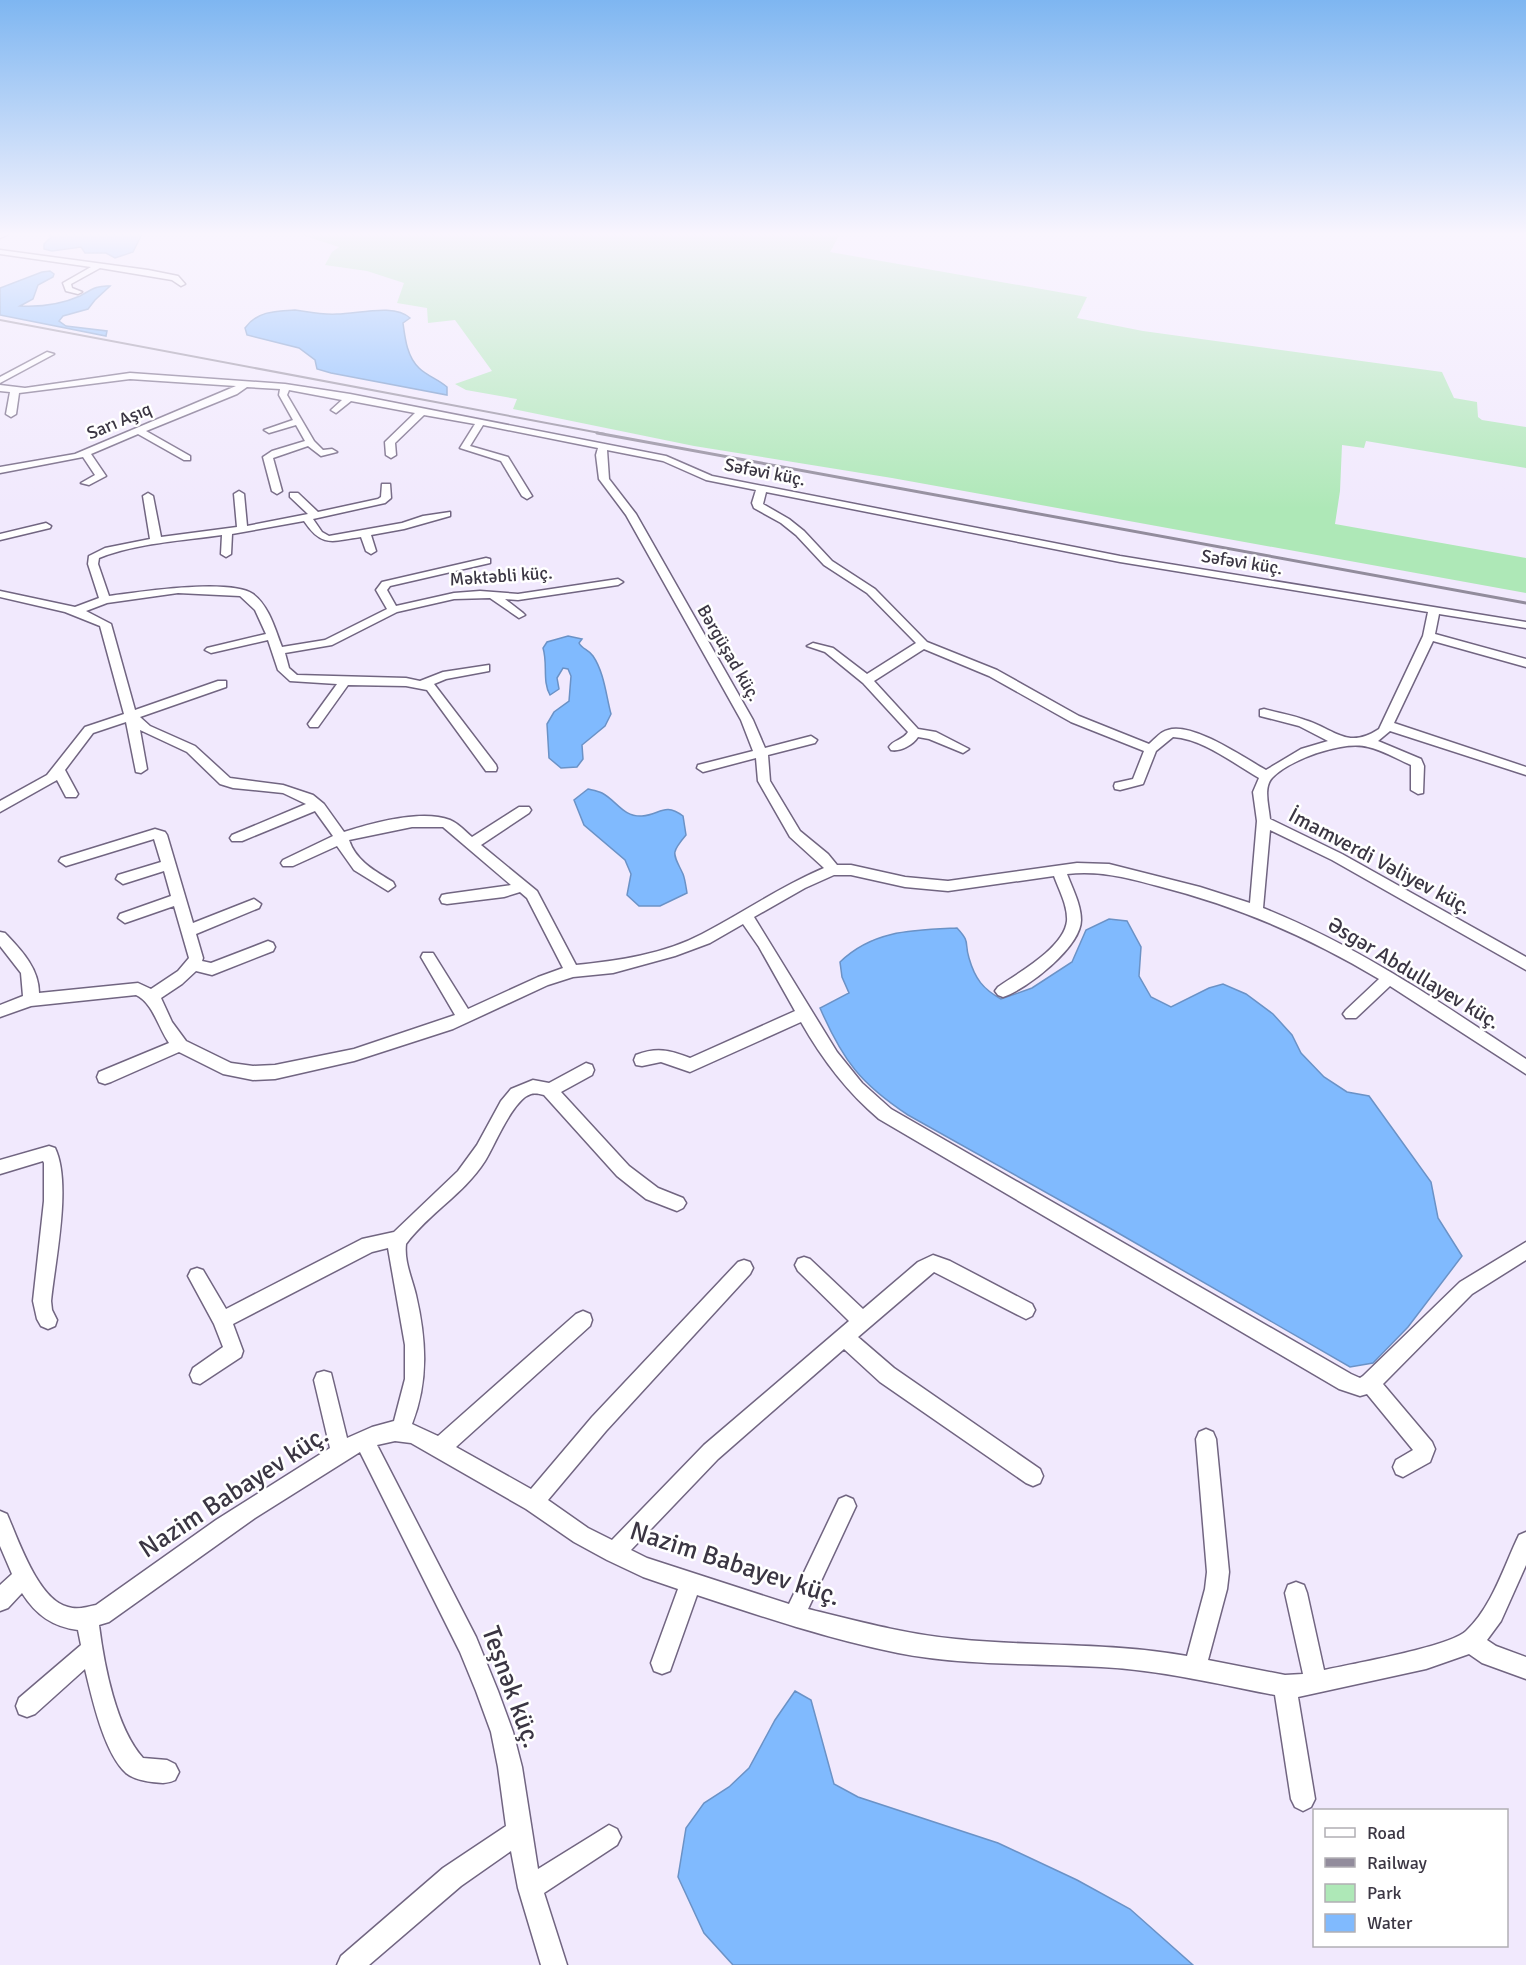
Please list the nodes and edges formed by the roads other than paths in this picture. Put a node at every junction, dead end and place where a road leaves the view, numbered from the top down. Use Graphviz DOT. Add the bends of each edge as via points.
graph roads {
  1 [pos="50,354"];
  2 [pos="0,380"];
  3 [pos="244,385"];
  4 [pos="285,387"];
  5 [pos="0,388"];
  6 [pos="15,391"];
  7 [pos="350,397"];
  8 [pos="336,410"];
  9 [pos="423,411"];
  10 [pos="10,414"];
  11 [pos="300,421"];
  12 [pos="481,422"];
  13 [pos="137,430"];
  14 [pos="269,430"];
  15 [pos="310,442"];
  16 [pos="603,447"];
  17 [pos="86,452"];
  18 [pos="332,452"];
  19 [pos="391,455"];
  20 [pos="187,458"];
  21 [pos="0,470"];
  22 [pos="86,483"];
  23 [pos="386,486"];
  24 [pos="762,488"];
  25 [pos="277,491"];
  26 [pos="239,494"];
  27 [pos="294,495"];
  28 [pos="148,496"];
  29 [pos="527,496"];
  30 [pos="446,514"];
  31 [pos="310,515"];
  32 [pos="46,526"];
  33 [pos="242,530"];
  34 [pos="227,532"];
  35 [pos="365,534"];
  36 [pos="0,537"];
  37 [pos="156,541"];
  38 [pos="371,551"];
  39 [pos="226,554"];
  40 [pos="486,561"];
  41 [pos="618,582"];
  42 [pos="0,594"];
  43 [pos="494,596"];
  44 [pos="105,600"];
  45 [pos="393,610"];
  46 [pos="1434,610"];
  47 [pos="73,612"];
  48 [pos="519,615"];
  49 [pos="1526,625"];
  50 [pos="271,636"];
  51 [pos="1429,636"];
  52 [pos="922,644"];
  53 [pos="813,646"];
  54 [pos="211,650"];
  55 [pos="278,651"];
  56 [pos="1526,663"];
  57 [pos="485,668"];
  58 [pos="867,680"];
  59 [pos="345,681"];
  60 [pos="222,684"];
  61 [pos="423,684"];
  62 [pos="1264,713"];
  63 [pos="131,716"];
  64 [pos="314,724"];
  65 [pos="1389,726"];
  66 [pos="914,732"];
  67 [pos="811,740"];
  68 [pos="1340,742"];
  69 [pos="1368,742"];
  70 [pos="895,747"];
  71 [pos="963,749"];
  72 [pos="1151,749"];
  73 [pos="761,753"];
  74 [pos="491,768"];
  75 [pos="702,768"];
  76 [pos="141,769"];
  77 [pos="59,770"];
  78 [pos="1526,771"];
  79 [pos="1266,776"];
  80 [pos="1120,786"];
  81 [pos="1418,790"];
  82 [pos="71,794"];
  83 [pos="315,805"];
  84 [pos="0,807"];
  85 [pos="524,810"];
  86 [pos="1264,821"];
  87 [pos="237,838"];
  88 [pos="341,838"];
  89 [pos="472,844"];
  90 [pos="66,861"];
  91 [pos="288,863"];
  92 [pos="169,864"];
  93 [pos="833,870"];
  94 [pos="1059,871"];
  95 [pos="123,879"];
  96 [pos="388,886"];
  97 [pos="523,886"];
  98 [pos="179,899"];
  99 [pos="447,899"];
  100 [pos="254,904"];
  101 [pos="1256,910"];
  102 [pos="746,917"];
  103 [pos="125,918"];
  104 [pos="189,931"];
  105 [pos="0,937"];
  106 [pos="268,947"];
  107 [pos="428,957"];
  108 [pos="1526,964"];
  109 [pos="194,965"];
  110 [pos="572,971"];
  111 [pos="1389,978"];
  112 [pos="1003,991"];
  113 [pos="152,996"];
  114 [pos="30,1000"];
  115 [pos="0,1011"];
  116 [pos="804,1014"];
  117 [pos="1351,1014"];
  118 [pos="465,1018"];
  119 [pos="180,1045"];
  120 [pos="642,1060"];
  121 [pos="1526,1066"];
  122 [pos="586,1070"];
  123 [pos="105,1077"];
  124 [pos="550,1090"];
  125 [pos="0,1167"];
  126 [pos="677,1203"];
  127 [pos="398,1240"];
  128 [pos="1526,1250"];
  129 [pos="804,1265"];
  130 [pos="744,1268"];
  131 [pos="197,1276"];
  132 [pos="1026,1310"];
  133 [pos="48,1320"];
  134 [pos="222,1320"];
  135 [pos="583,1320"];
  136 [pos="863,1322"];
  137 [pos="844,1337"];
  138 [pos="200,1375"];
  139 [pos="324,1380"];
  140 [pos="1370,1383"];
  141 [pos="400,1430"];
  142 [pos="1206,1439"];
  143 [pos="365,1441"];
  144 [pos="439,1449"];
  145 [pos="341,1453"];
  146 [pos="1403,1467"];
  147 [pos="1033,1476"];
  148 [pos="533,1502"];
  149 [pos="846,1506"];
  150 [pos="0,1521"];
  151 [pos="1526,1542"];
  152 [pos="614,1553"];
  153 [pos="25,1576"];
  154 [pos="691,1583"];
  155 [pos="1296,1593"];
  156 [pos="0,1600"];
  157 [pos="794,1616"];
  158 [pos="88,1620"];
  159 [pos="1471,1642"];
  160 [pos="92,1650"];
  161 [pos="662,1663"];
  162 [pos="1526,1668"];
  163 [pos="1195,1669"];
  164 [pos="1316,1683"];
  165 [pos="1285,1686"];
  166 [pos="27,1706"];
  167 [pos="167,1772"];
  168 [pos="1303,1799"];
  169 [pos="519,1831"];
  170 [pos="609,1837"];
  171 [pos="530,1888"];
  172 [pos="350,1965"];
  173 [pos="554,1965"];
  1 -- 2 [label="street"];
  3 -- 4 [label="street, Səfəvi küç."];
  3 -- 6 [label="street, Səfəvi küç." via="129,376"];
  3 -- 13 [label="street, Sarı Aşıq"];
  4 -- 7 [label="street, Səfəvi küç."];
  4 -- 11 [label="street" via="283,395"];
  5 -- 6 [label="street, Səfəvi küç."];
  6 -- 10 [label="street"];
  7 -- 8 [label="street"];
  7 -- 9 [label="street, Səfəvi küç."];
  9 -- 12 [label="street, Səfəvi küç."];
  9 -- 19 [label="street" via="390,442"];
  11 -- 14 [label="street"];
  11 -- 15 [label="street"];
  12 -- 16 [label="street, Səfəvi küç."];
  12 -- 29 [label="street" via="465,448 505,459"];
  13 -- 17 [label="street, Sarı Aşıq"];
  13 -- 20 [label="street"];
  15 -- 18 [label="street" via="321,453"];
  15 -- 25 [label="street" via="268,457"];
  16 -- 24 [label="street, Səfəvi küç." via="666,459 700,475"];
  16 -- 73 [label="street, Bərgüşad küç." via="604,478 631,514 747,720"];
  17 -- 21 [label="street, Sarı Aşıq" via="64,460"];
  17 -- 22 [label="street" via="101,476"];
  23 -- 31 [label="street" via="386,498 381,501"];
  24 -- 46 [label="street, Səfəvi küç." via="1120,559"];
  24 -- 52 [label="street" via="758,507 785,521 828,563 871,591"];
  26 -- 33 [label="street"];
  27 -- 31 [label="street"];
  28 -- 37 [label="street"];
  30 -- 35 [label="street"];
  31 -- 33 [label="street"];
  31 -- 35 [label="street" via="322,537"];
  32 -- 36 [label="street"];
  33 -- 34 [label="street"];
  34 -- 37 [label="street"];
  34 -- 39 [label="street"];
  35 -- 38 [label="street"];
  37 -- 44 [label="street" via="94,556"];
  40 -- 45 [label="street" via="386,584 381,590"];
  41 -- 43 [label="street, Məktəbli küç." via="518,597"];
  42 -- 47 [label="street"];
  43 -- 45 [label="street, Məktəbli küç." via="478,589"];
  43 -- 48 [label="street"];
  44 -- 47 [label="street"];
  44 -- 50 [label="street" via="191,589 242,593 258,605"];
  45 -- 55 [label="street, Məktəbli küç." via="328,643"];
  46 -- 49 [label="street, Səfəvi küç."];
  46 -- 51 [label="street"];
  47 -- 63 [label="street" via="105,624"];
  50 -- 54 [label="street"];
  50 -- 55 [label="street"];
  51 -- 56 [label="street"];
  51 -- 65 [label="street"];
  52 -- 58 [label="street"];
  52 -- 72 [label="street" via="993,673 1075,719"];
  53 -- 58 [label="street" via="829,650"];
  55 -- 59 [label="street" via="288,675"];
  57 -- 61 [label="street"];
  58 -- 66 [label="street"];
  59 -- 61 [label="street"];
  59 -- 64 [label="street"];
  60 -- 63 [label="street"];
  61 -- 74 [label="street" via="437,694"];
  62 -- 68 [label="street" via="1303,723"];
  63 -- 76 [label="street"];
  63 -- 77 [label="street" via="89,730"];
  63 -- 83 [label="street" via="146,729 191,749 225,781 288,788"];
  65 -- 69 [label="street"];
  65 -- 78 [label="street"];
  66 -- 70 [label="street" via="910,739"];
  66 -- 71 [label="street" via="932,735"];
  67 -- 73 [label="street"];
  68 -- 69 [label="street"];
  68 -- 79 [label="street" via="1305,752"];
  69 -- 81 [label="street" via="1416,762"];
  72 -- 79 [label="street" via="1170,733 1186,734"];
  72 -- 80 [label="street" via="1138,781"];
  73 -- 75 [label="street"];
  73 -- 93 [label="street, Bərgüşad küç." via="764,781 795,834"];
  77 -- 82 [label="street"];
  77 -- 84 [label="street"];
  79 -- 86 [label="street, İmamverdi Vəliyev küç." via="1260,792"];
  83 -- 87 [label="street"];
  83 -- 88 [label="street"];
  85 -- 89 [label="street"];
  86 -- 101 [label="street"];
  86 -- 108 [label="street, İmamverdi Vəliyev küç."];
  88 -- 89 [label="street" via="441,820"];
  88 -- 91 [label="street"];
  88 -- 96 [label="street" via="349,858"];
  89 -- 97 [label="street"];
  90 -- 92 [label="street" via="155,834 160,835"];
  92 -- 95 [label="street"];
  92 -- 98 [label="street"];
  93 -- 94 [label="street, Əsgər Abdullayev küç." via="948,886"];
  93 -- 102 [label="street, Əsgər Abdullayev küç." via="800,884"];
  94 -- 101 [label="street, Əsgər Abdullayev küç." via="1109,869 1204,892"];
  94 -- 112 [label="street" via="1074,917 1068,940"];
  97 -- 99 [label="street"];
  97 -- 110 [label="street" via="536,902"];
  98 -- 103 [label="street"];
  98 -- 104 [label="street"];
  100 -- 104 [label="street"];
  101 -- 111 [label="street, Əsgər Abdullayev küç."];
  102 -- 110 [label="street, Əsgər Abdullayev küç." via="670,952 613,967"];
  102 -- 116 [label="street" via="768,945"];
  104 -- 109 [label="street"];
  105 -- 114 [label="street" via="30,974"];
  106 -- 109 [label="street" via="212,969"];
  107 -- 118 [label="street"];
  109 -- 113 [label="street"];
  110 -- 118 [label="street, Əsgər Abdullayev küç."];
  111 -- 117 [label="street"];
  111 -- 121 [label="street, Əsgər Abdullayev küç."];
  113 -- 114 [label="street" via="138,989 126,989"];
  113 -- 119 [label="street, Əsgər Abdullayev küç."];
  114 -- 115 [label="street"];
  116 -- 120 [label="street" via="690,1065 661,1054"];
  116 -- 140 [label="street" via="852,1083 885,1114 1346,1382 1360,1387"];
  118 -- 119 [label="street, Əsgər Abdullayev küç." via="354,1055 275,1072 229,1069"];
  119 -- 123 [label="street"];
  122 -- 124 [label="street"];
  124 -- 126 [label="street" via="622,1171 652,1194"];
  124 -- 127 [label="street" via="531,1086 514,1096 476,1162"];
  125 -- 133 [label="street" via="46,1153 51,1155 53,1193 42,1301"];
  127 -- 134 [label="street" via="368,1245"];
  127 -- 141 [label="street" via="396,1252 416,1346 414,1392"];
  128 -- 140 [label="street" via="1466,1288"];
  129 -- 136 [label="street"];
  130 -- 148 [label="street" via="599,1424"];
  131 -- 134 [label="street"];
  132 -- 136 [label="street" via="933,1263"];
  134 -- 138 [label="street" via="234,1351"];
  135 -- 144 [label="street"];
  136 -- 137 [label="street"];
  137 -- 147 [label="street" via="887,1375"];
  137 -- 152 [label="street" via="711,1452"];
  139 -- 145 [label="street"];
  140 -- 146 [label="street" via="1425,1449 1423,1455"];
  141 -- 143 [label="street, Nazim Babayev küç."];
  141 -- 144 [label="street, Nazim Babayev küç."];
  142 -- 163 [label="street" via="1218,1572"];
  143 -- 145 [label="street, Nazim Babayev küç."];
  143 -- 169 [label="street, Teşnək küç." via="468,1645 487,1691 502,1732"];
  144 -- 148 [label="street, Nazim Babayev küç."];
  145 -- 158 [label="street, Nazim Babayev küç." via="200,1542"];
  148 -- 152 [label="street, Nazim Babayev küç."];
  149 -- 157 [label="street"];
  150 -- 153 [label="street"];
  151 -- 159 [label="street" via="1492,1613"];
  152 -- 154 [label="street, Nazim Babayev küç."];
  153 -- 156 [label="street"];
  153 -- 158 [label="street" via="50,1612 68,1621"];
  154 -- 157 [label="street, Nazim Babayev küç."];
  154 -- 161 [label="street"];
  155 -- 164 [label="street"];
  157 -- 163 [label="street, Nazim Babayev küç." via="898,1642 957,1650 1103,1656"];
  158 -- 160 [label="street"];
  159 -- 162 [label="street" via="1490,1656"];
  159 -- 164 [label="street, Nazim Babayev küç." via="1426,1658"];
  160 -- 166 [label="street"];
  160 -- 167 [label="street" via="117,1742 136,1767"];
  163 -- 165 [label="street, Nazim Babayev küç."];
  164 -- 165 [label="street, Nazim Babayev küç."];
  165 -- 168 [label="street"];
  169 -- 171 [label="street, Teşnək küç."];
  169 -- 172 [label="street" via="452,1877"];
  170 -- 171 [label="street"];
  171 -- 173 [label="street, Teşnək küç."];
}
